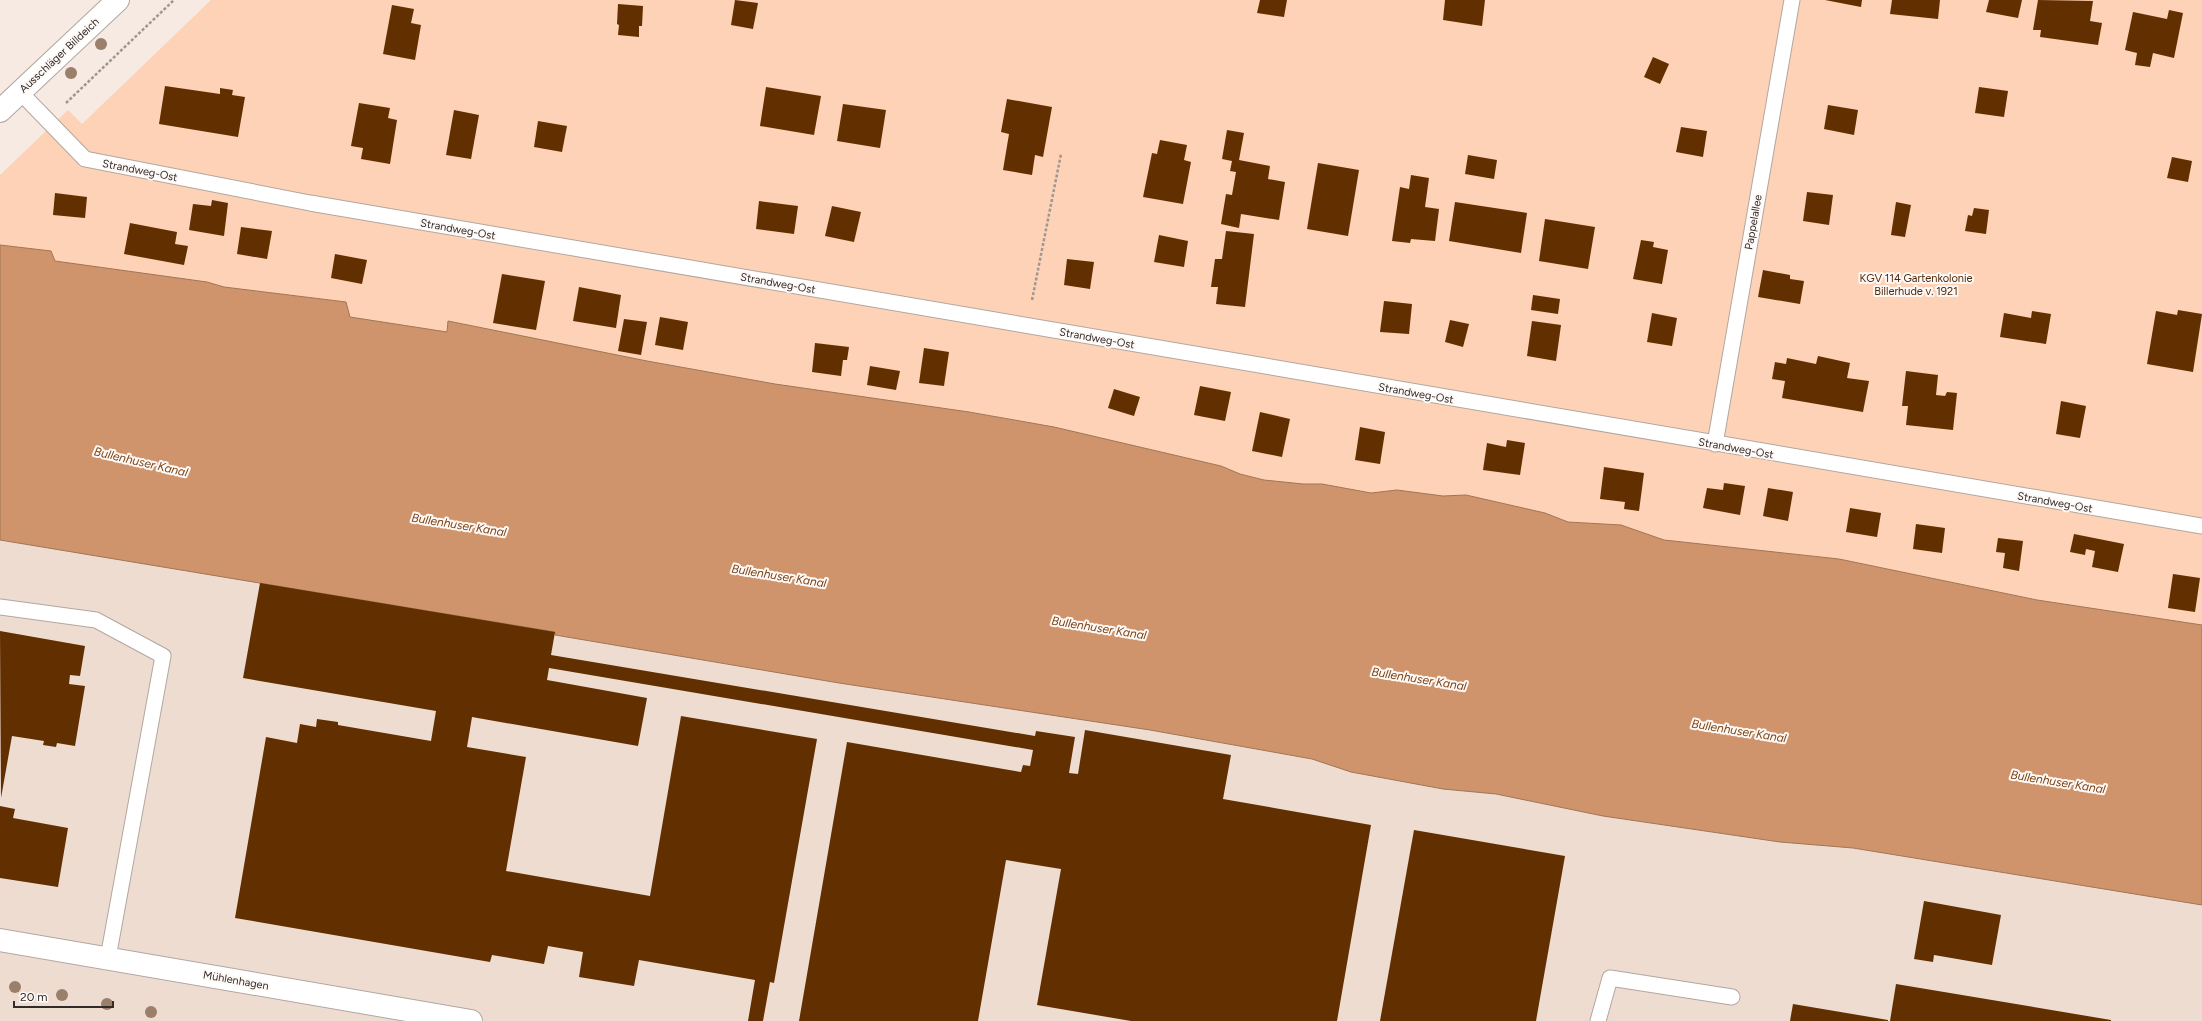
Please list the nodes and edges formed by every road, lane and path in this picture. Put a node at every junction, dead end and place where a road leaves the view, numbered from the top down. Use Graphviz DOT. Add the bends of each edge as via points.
graph roads {
  1 [pos="118,0"];
  2 [pos="174,0"];
  3 [pos="1792,0"];
  4 [pos="20,92"];
  5 [pos="0,111"];
  6 [pos="46,121"];
  7 [pos="1061,154"];
  8 [pos="1027,326"];
  9 [pos="1715,444"];
  10 [pos="2202,526"];
  11 [pos="0,607"];
  12 [pos="0,940"];
  13 [pos="108,958"];
  14 [pos="1732,997"];
  15 [pos="471,1021"];
  16 [pos="1598,1021"];
  1 -- 4 [label="street, Ausschläger Billdeich"];
  2 -- 6 [label="path"];
  3 -- 9 [label="lane, Pappelallee"];
  4 -- 5 [label="street, Ausschläger Billdeich"];
  4 -- 6 [label="lane, Strandweg-Ost"];
  6 -- 8 [label="lane, Strandweg-Ost" via="85,159 310,203"];
  7 -- 8 [label="path"];
  8 -- 9 [label="lane, Strandweg-Ost"];
  9 -- 10 [label="lane, Strandweg-Ost"];
  11 -- 13 [label="lane" via="96,620 163,656"];
  12 -- 13 [label="street, Mühlenhagen"];
  13 -- 15 [label="street, Mühlenhagen"];
  14 -- 16 [label="lane" via="1610,978"];
}
